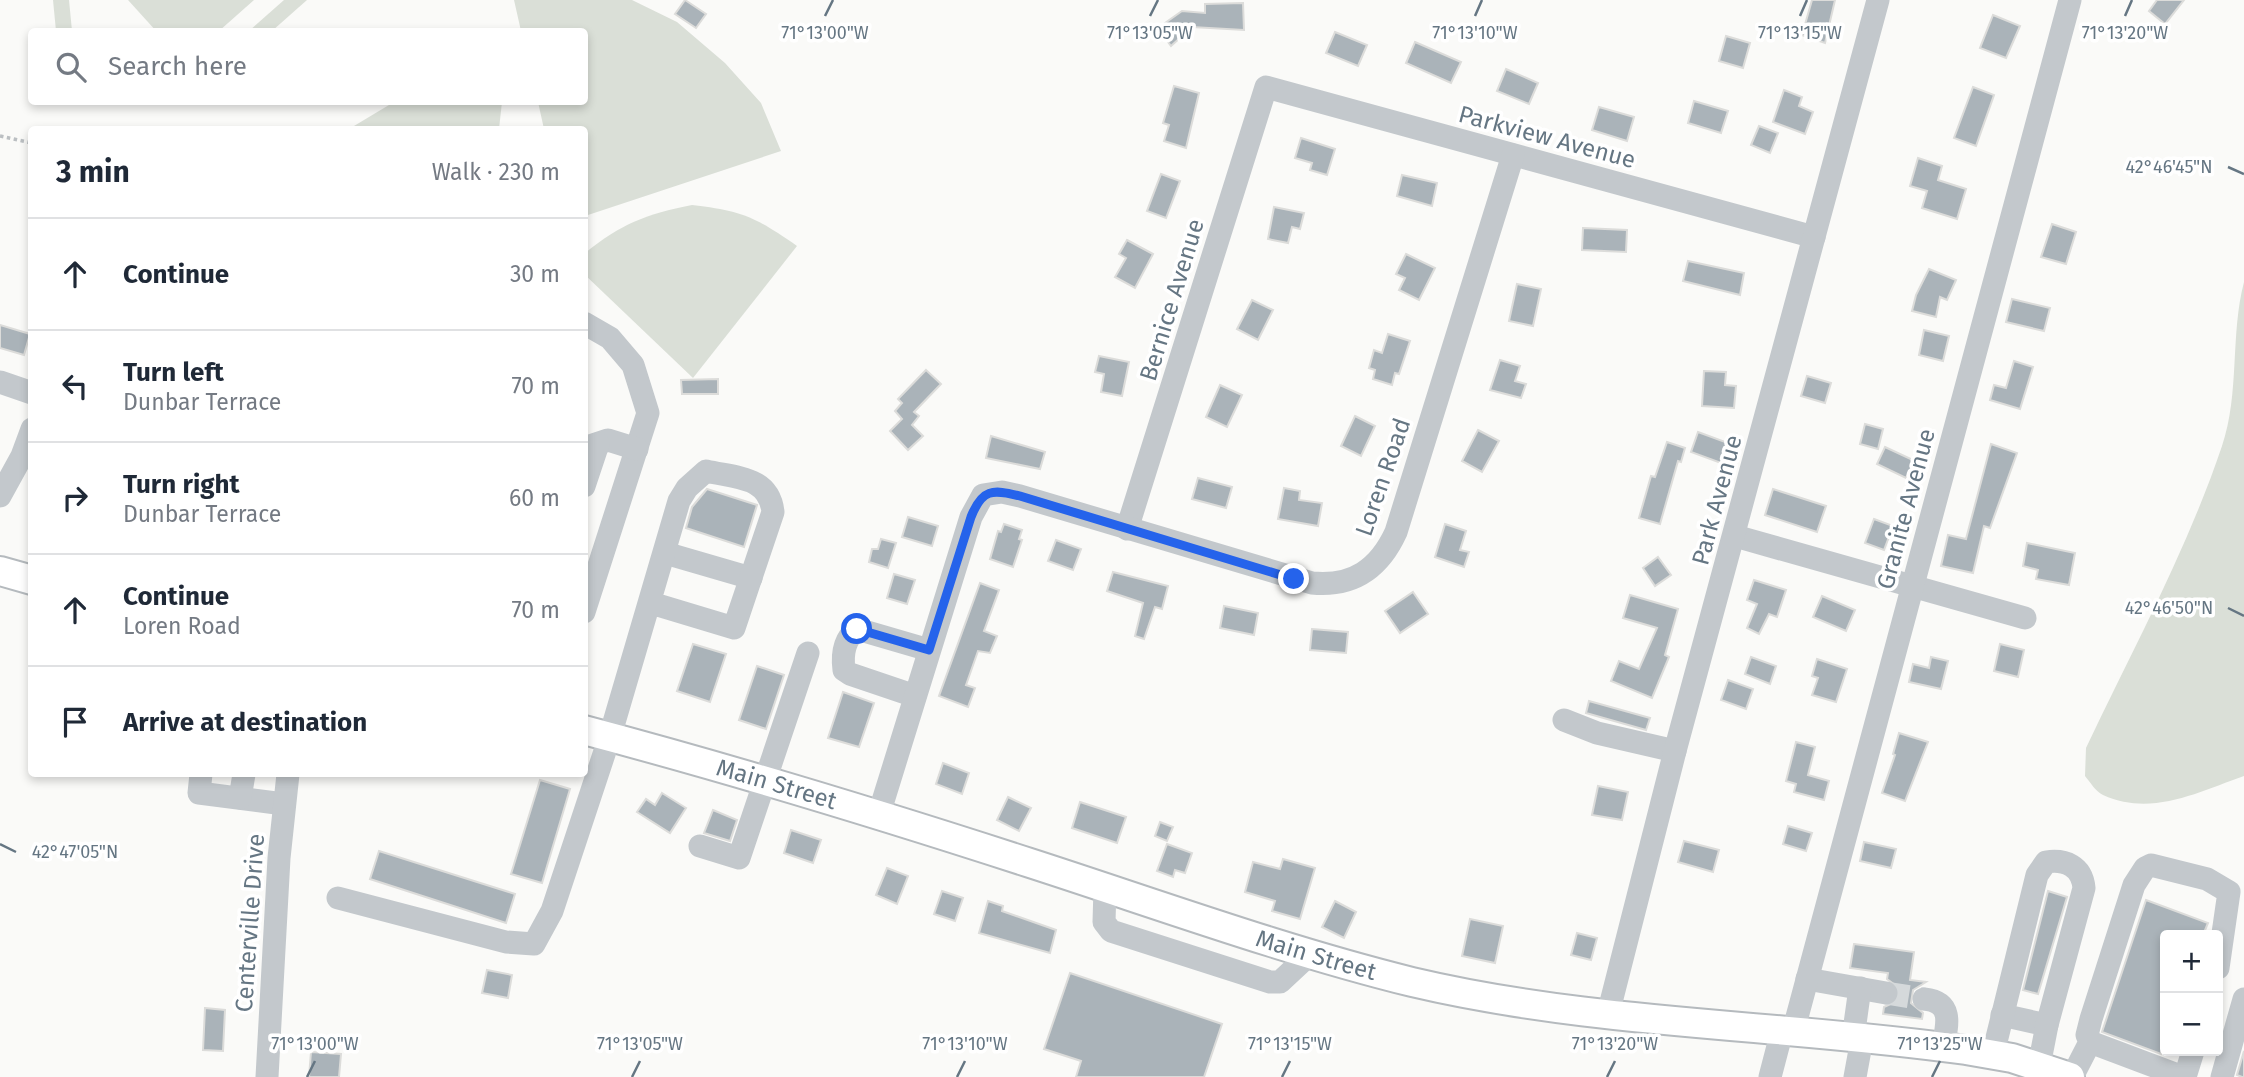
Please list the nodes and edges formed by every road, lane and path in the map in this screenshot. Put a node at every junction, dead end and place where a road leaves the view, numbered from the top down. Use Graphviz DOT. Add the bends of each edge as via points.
graph roads {
  1 [pos="1878,0"];
  2 [pos="2070,0"];
  3 [pos="1266,87"];
  4 [pos="0,136"];
  5 [pos="28,142"];
  6 [pos="1513,155"];
  7 [pos="1814,237"];
  8 [pos="588,325"];
  9 [pos="0,382"];
  10 [pos="28,392"];
  11 [pos="28,440"];
  12 [pos="591,446"];
  13 [pos="637,449"];
  14 [pos="0,495"];
  15 [pos="1127,529"];
  16 [pos="1735,536"];
  17 [pos="665,553"];
  18 [pos="0,571"];
  19 [pos="751,578"];
  20 [pos="28,579"];
  21 [pos="588,583"];
  22 [pos="1913,586"];
  23 [pos="651,603"];
  24 [pos="2025,618"];
  25 [pos="929,650"];
  26 [pos="808,653"];
  27 [pos="915,696"];
  28 [pos="1564,720"];
  29 [pos="597,733"];
  30 [pos="1675,751"];
  31 [pos="588,769"];
  32 [pos="201,777"];
  33 [pos="244,777"];
  34 [pos="288,777"];
  35 [pos="586,777"];
  36 [pos="765,778"];
  37 [pos="240,798"];
  38 [pos="284,804"];
  39 [pos="879,814"];
  40 [pos="700,846"];
  41 [pos="1105,888"];
  42 [pos="338,898"];
  43 [pos="2223,933"];
  44 [pos="1310,954"];
  45 [pos="1807,979"];
  46 [pos="1860,988"];
  47 [pos="1886,993"];
  48 [pos="1924,999"];
  49 [pos="2244,999"];
  50 [pos="1608,1014"];
  51 [pos="2002,1015"];
  52 [pos="2047,1025"];
  53 [pos="1788,1032"];
  54 [pos="1858,1038"];
  55 [pos="2090,1042"];
  56 [pos="1943,1046"];
  57 [pos="1993,1054"];
  58 [pos="2191,1056"];
  59 [pos="2033,1069"];
  60 [pos="267,1077"];
  61 [pos="1770,1077"];
  62 [pos="1856,1077"];
  63 [pos="2071,1077"];
  64 [pos="2184,1077"];
  65 [pos="2222,1077"];
  1 -- 7 [label="street, Park Avenue"];
  2 -- 22 [label="street, Granite Avenue"];
  3 -- 6 [label="street, Parkview Avenue"];
  3 -- 15 [label="street, Bernice Avenue"];
  4 -- 5 [label="path"];
  6 -- 7 [label="street, Parkview Avenue"];
  6 -- 15 [label="street, Loren Road" via="1396,531 1375,565 1341,583 1312,583"];
  7 -- 16 [label="street, Park Avenue"];
  8 -- 13 [label="street" via="610,338 633,366 648,413"];
  9 -- 10 [label="street"];
  11 -- 14 [label="street"];
  12 -- 13 [label="street" via="608,440"];
  13 -- 21 [label="street"];
  15 -- 25 [label="street, Loren Road" via="1020,496 1002,492 983,495 971,517"];
  16 -- 22 [label="street"];
  16 -- 30 [label="street, Park Avenue"];
  17 -- 19 [label="street"];
  17 -- 19 [label="street" via="679,501 706,471 762,485 771,496 773,512"];
  17 -- 23 [label="street"];
  18 -- 20 [label="main road"];
  19 -- 23 [label="street" via="734,628"];
  22 -- 24 [label="street"];
  22 -- 45 [label="street, Granite Avenue"];
  23 -- 29 [label="street"];
  25 -- 27 [label="street"];
  25 -- 27 [label="street" via="857,629 844,648 844,670"];
  26 -- 36 [label="street"];
  27 -- 39 [label="street"];
  28 -- 30 [label="street" via="1597,733"];
  29 -- 31 [label="street"];
  29 -- 36 [label="main road, Main Street"];
  30 -- 50 [label="street, Park Avenue"];
  32 -- 37 [label="street" via="199,793"];
  33 -- 37 [label="street"];
  34 -- 38 [label="street, Centerville Drive"];
  35 -- 42 [label="street" via="552,911 534,944 506,942"];
  36 -- 39 [label="main road, Main Street"];
  36 -- 40 [label="street" via="739,858"];
  37 -- 38 [label="street"];
  38 -- 60 [label="street, Centerville Drive"];
  39 -- 41 [label="main road, Main Street"];
  41 -- 44 [label="main road, Main Street"];
  41 -- 44 [label="street" via="1104,922 1111,931 1270,982 1280,982"];
  43 -- 55 [label="street" via="2229,892 2207,879 2145,867 2134,885 2091,1020"];
  44 -- 50 [label="main road, Main Street" via="1468,993"];
  45 -- 46 [label="street"];
  45 -- 53 [label="street, Granite Avenue"];
  46 -- 47 [label="street"];
  46 -- 54 [label="street"];
  48 -- 56 [label="street" via="1936,1000 1947,1013"];
  49 -- 65 [label="street"];
  50 -- 53 [label="main road, Main Street"];
  51 -- 52 [label="street"];
  51 -- 52 [label="street" via="2037,875 2046,862 2060,860 2076,868 2084,878 2084,888"];
  51 -- 57 [label="street"];
  52 -- 59 [label="street"];
  53 -- 54 [label="main road, Main Street"];
  53 -- 61 [label="street, Granite Avenue"];
  54 -- 56 [label="main road, Main Street"];
  54 -- 62 [label="street"];
  55 -- 63 [label="street"];
  55 -- 64 [label="street"];
  56 -- 57 [label="main road, Main Street"];
  57 -- 59 [label="main road, Main Street"];
  58 -- 64 [label="street"];
  59 -- 63 [label="main road, Main Street"];
}
